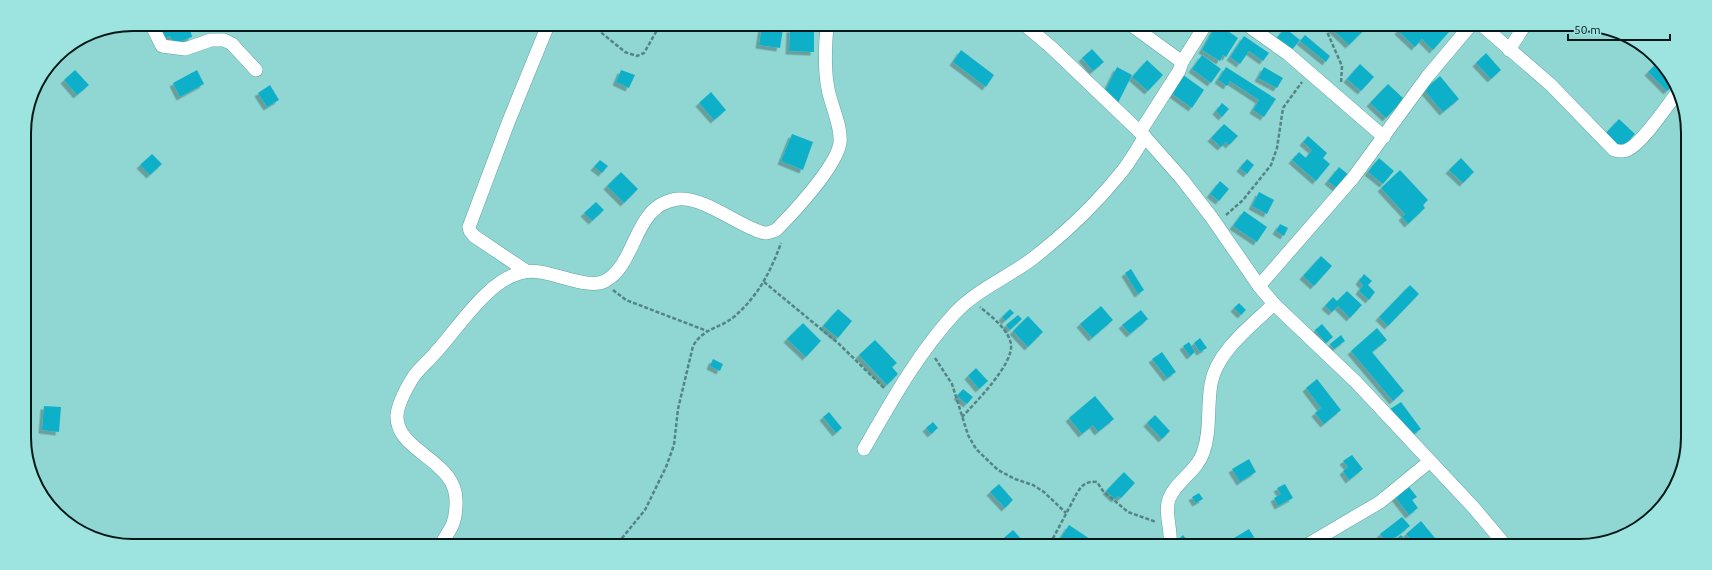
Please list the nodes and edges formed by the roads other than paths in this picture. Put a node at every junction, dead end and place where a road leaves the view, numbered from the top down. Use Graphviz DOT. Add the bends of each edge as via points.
graph roads {
  1 [pos="154,31"];
  2 [pos="546,31"];
  3 [pos="827,31"];
  4 [pos="1032,31"];
  5 [pos="1139,31"];
  6 [pos="1201,31"];
  7 [pos="1256,31"];
  8 [pos="1466,31"];
  9 [pos="1488,31"];
  10 [pos="1521,31"];
  11 [pos="1509,50"];
  12 [pos="1182,62"];
  13 [pos="256,70"];
  14 [pos="1674,96"];
  15 [pos="1142,135"];
  16 [pos="1384,137"];
  17 [pos="526,271"];
  18 [pos="1259,286"];
  19 [pos="1274,304"];
  20 [pos="864,449"];
  21 [pos="1429,462"];
  22 [pos="444,539"];
  23 [pos="1171,539"];
  24 [pos="1318,539"];
  25 [pos="1500,539"];
  1 -- 13 [label="street" via="162,46 185,49 211,40 224,40 232,44"];
  2 -- 17 [label="street" via="469,227 474,236"];
  3 -- 17 [label="street" via="826,72 840,142 837,154 829,168 776,230 767,233 759,231 736,222 706,205 678,199 656,209 648,216 624,262 603,283 591,284"];
  4 -- 15 [label="street"];
  5 -- 12 [label="street"];
  6 -- 12 [label="street"];
  7 -- 16 [label="street" via="1288,54"];
  8 -- 16 [label="street" via="1427,77"];
  9 -- 11 [label="street"];
  10 -- 11 [label="street"];
  11 -- 14 [label="street" via="1551,85 1611,147 1619,151 1627,150 1634,145"];
  12 -- 15 [label="street"];
  15 -- 18 [label="street" via="1182,179"];
  15 -- 20 [label="street" via="1120,174 1090,207 1032,259 956,312 928,347"];
  16 -- 18 [label="street" via="1353,178"];
  17 -- 22 [label="street" via="506,279 480,302 412,378 401,400 397,415 403,437 436,462 455,489 456,511"];
  18 -- 19 [label="street"];
  19 -- 21 [label="street" via="1356,382"];
  19 -- 23 [label="street" via="1230,346 1211,382 1208,432 1203,455 1169,500"];
  21 -- 24 [label="street" via="1380,502"];
  21 -- 25 [label="street"];
}
